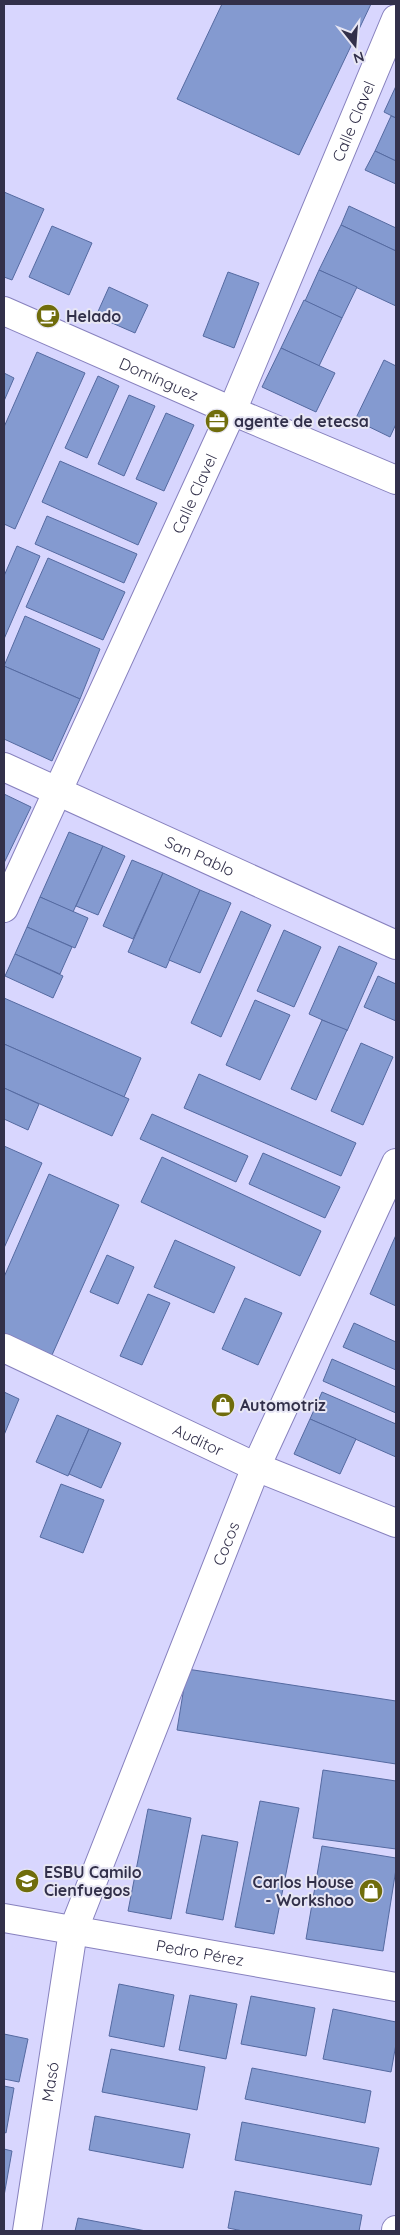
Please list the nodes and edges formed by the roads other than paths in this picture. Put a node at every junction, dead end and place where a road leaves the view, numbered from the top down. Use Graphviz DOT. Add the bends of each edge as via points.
graph roads {
  1 [pos="396,19"];
  2 [pos="4,312"];
  3 [pos="232,412"];
  4 [pos="396,480"];
  5 [pos="4,767"];
  6 [pos="58,791"];
  7 [pos="4,908"];
  8 [pos="396,945"];
  9 [pos="396,1163"];
  10 [pos="4,1348"];
  11 [pos="256,1467"];
  12 [pos="396,1523"];
  13 [pos="4,1918"];
  14 [pos="73,1931"];
  15 [pos="396,1987"];
  16 [pos="27,2231"];
  1 -- 3 [label="street, Calle Clavel"];
  2 -- 3 [label="street, Domínguez"];
  3 -- 4 [label="street, Domínguez"];
  3 -- 6 [label="street, Calle Clavel"];
  5 -- 6 [label="street, San Pablo"];
  6 -- 7 [label="street, Calle Clavel"];
  6 -- 8 [label="street, San Pablo"];
  9 -- 11 [label="street, Cocos"];
  10 -- 11 [label="street, Auditor"];
  11 -- 12 [label="street, Auditor"];
  11 -- 14 [label="street, Cocos"];
  13 -- 14 [label="street, Pedro Pérez"];
  14 -- 15 [label="street, Pedro Pérez"];
  14 -- 16 [label="street, Masó"];
}
